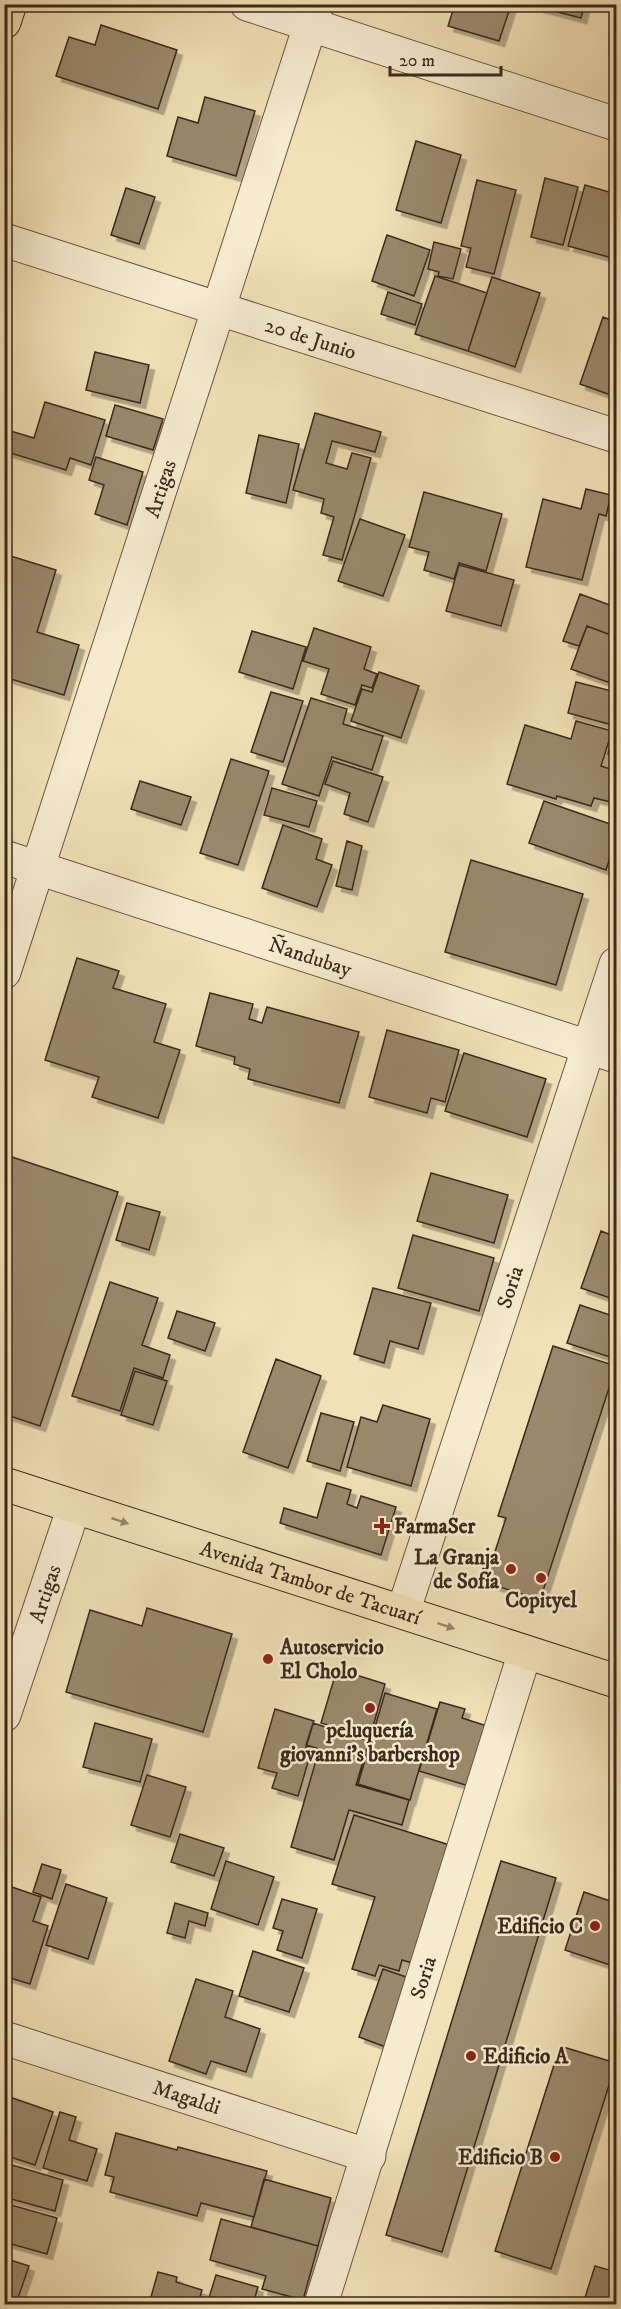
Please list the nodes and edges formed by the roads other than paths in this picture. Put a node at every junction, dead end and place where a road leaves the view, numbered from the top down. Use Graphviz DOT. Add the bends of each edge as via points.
graph roads {
  1 [pos="10,4"];
  2 [pos="248,4"];
  3 [pos="313,15"];
  4 [pos="4,22"];
  5 [pos="616,124"];
  6 [pos="4,240"];
  7 [pos="218,308"];
  8 [pos="616,436"];
  9 [pos="4,857"];
  10 [pos="39,868"];
  11 [pos="616,964"];
  12 [pos="4,972"];
  13 [pos="603,1052"];
  14 [pos="4,1484"];
  15 [pos="74,1507"];
  16 [pos="403,1612"];
  17 [pos="525,1652"];
  18 [pos="616,1681"];
  19 [pos="4,1715"];
  20 [pos="4,2038"];
  21 [pos="369,2156"];
  22 [pos="321,2304"];
  1 -- 4 [label="main road"];
  2 -- 3 [label="street"];
  3 -- 5 [label="street"];
  3 -- 7 [label="street, Artigas"];
  6 -- 7 [label="street, 20 de Junio"];
  7 -- 8 [label="street, 20 de Junio"];
  7 -- 10 [label="street, Artigas"];
  9 -- 10 [label="street, Ñandubay"];
  10 -- 12 [label="street, Artigas"];
  10 -- 13 [label="street, Ñandubay"];
  11 -- 13 [label="street, Soria"];
  13 -- 16 [label="street, Soria"];
  14 -- 15 [label="main road, Avenida Tambor de Tacuarí"];
  15 -- 16 [label="main road, Avenida Tambor de Tacuarí, one-way"];
  15 -- 19 [label="street, Artigas"];
  16 -- 17 [label="main road, Avenida Tambor de Tacuarí, one-way"];
  17 -- 18 [label="main road, Avenida Tambor de Tacuarí"];
  17 -- 21 [label="street, Soria"];
  20 -- 21 [label="street, Magaldi"];
  21 -- 22 [label="street, Soria"];
}
